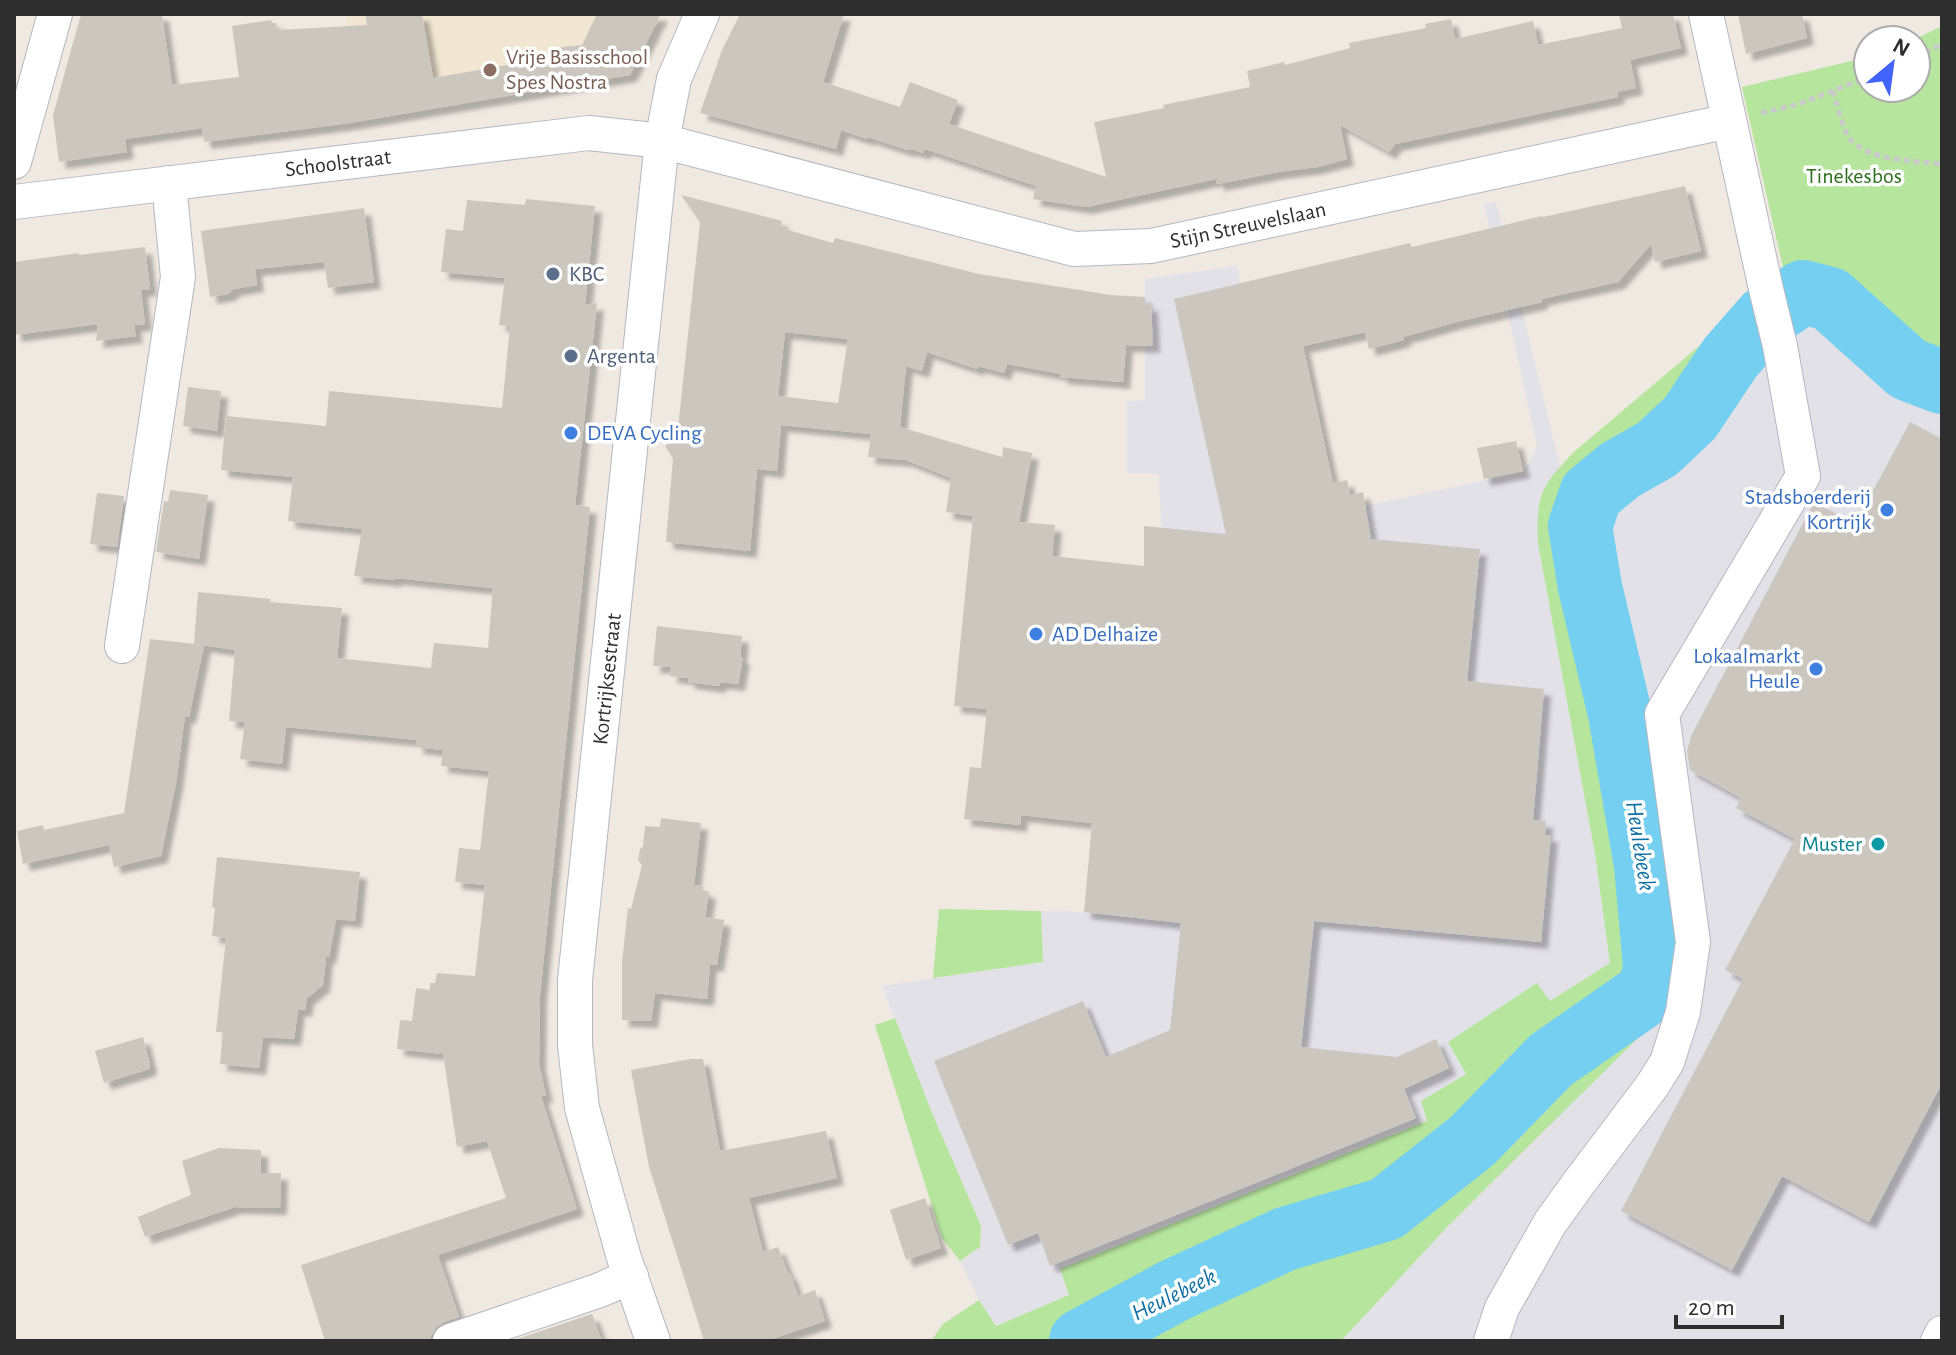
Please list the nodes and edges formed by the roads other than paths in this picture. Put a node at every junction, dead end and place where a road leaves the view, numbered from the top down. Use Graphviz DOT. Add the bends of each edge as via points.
graph roads {
  1 [pos="55,14"];
  2 [pos="702,14"];
  3 [pos="1706,14"];
  4 [pos="1729,121"];
  5 [pos="662,141"];
  6 [pos="14,162"];
  7 [pos="169,183"];
  8 [pos="14,202"];
  9 [pos="122,646"];
  10 [pos="631,1276"];
  11 [pos="1942,1333"];
  12 [pos="450,1341"];
  13 [pos="653,1341"];
  14 [pos="1491,1341"];
  15 [pos="1938,1341"];
  1 -- 6 [label="street"];
  2 -- 5 [label="street, Kortrijksestraat" via="674,79"];
  3 -- 4 [label="street"];
  4 -- 5 [label="street, Stijn Streuvelslaan" via="1151,246 1074,249"];
  4 -- 14 [label="street" via="1780,346 1803,476 1662,714 1693,942 1683,1012 1667,1062 1550,1223 1502,1308"];
  5 -- 7 [label="street, Schoolstraat" via="589,133"];
  5 -- 10 [label="street, Kortrijksestraat" via="575,980 582,1108"];
  7 -- 8 [label="street, Schoolstraat"];
  7 -- 9 [label="street" via="178,277"];
  10 -- 12 [label="street"];
  10 -- 13 [label="street, Kortrijksestraat"];
  11 -- 15 [label="street"];
}
